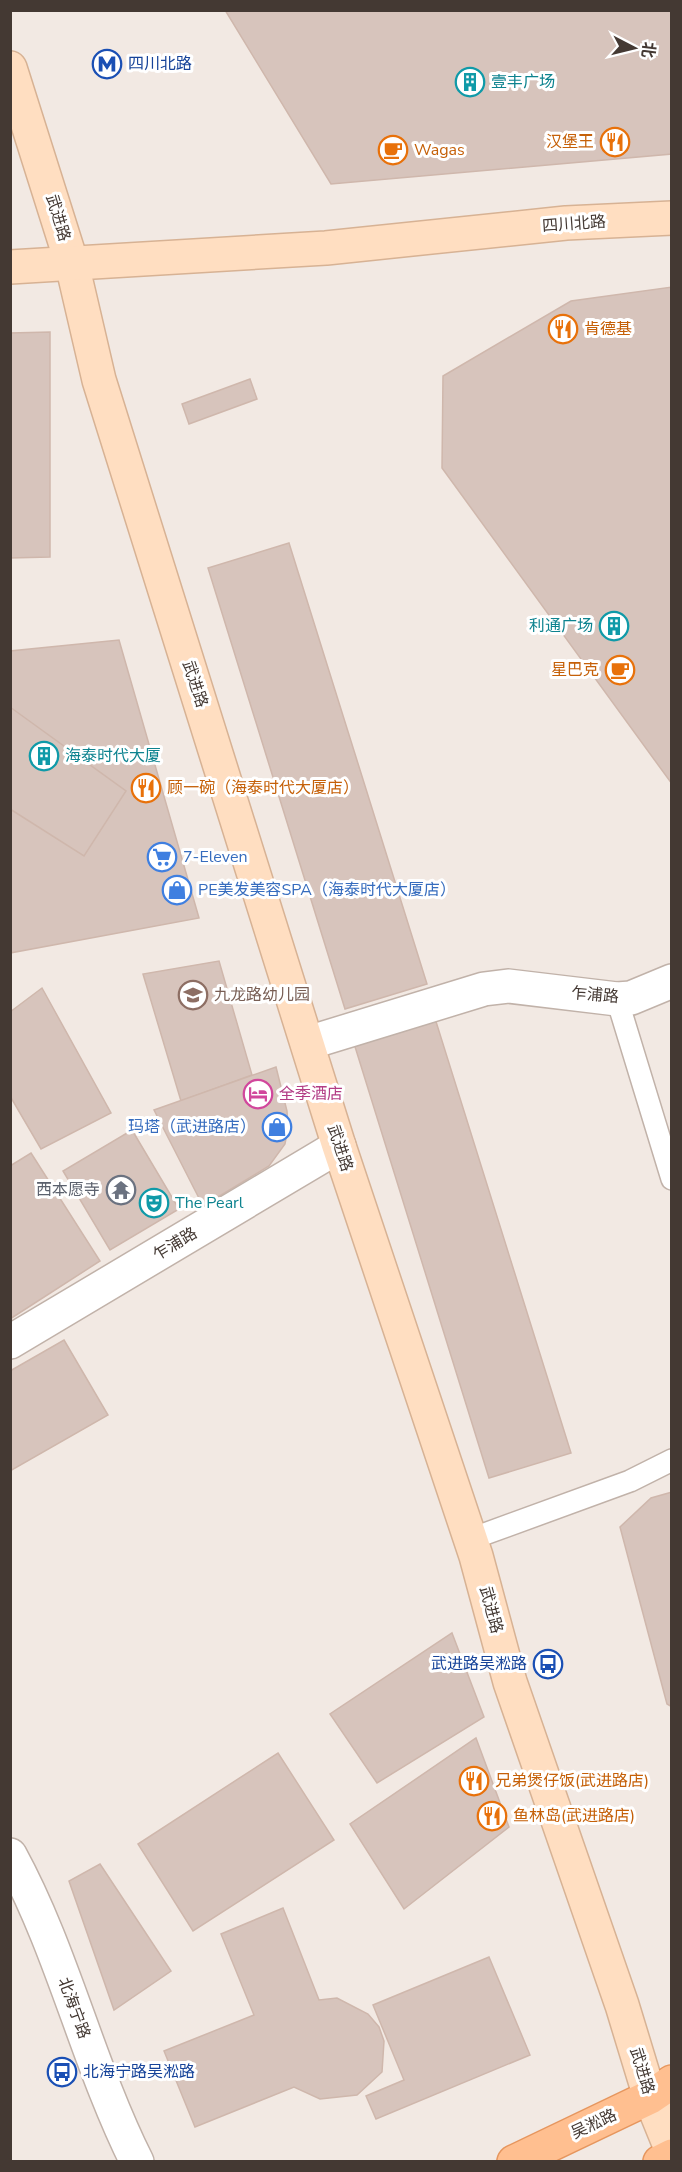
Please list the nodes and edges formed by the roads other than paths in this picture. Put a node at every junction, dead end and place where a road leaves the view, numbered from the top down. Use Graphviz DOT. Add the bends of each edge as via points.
graph roads {
  1 [pos="10,68"];
  2 [pos="672,218"];
  3 [pos="72,264"];
  4 [pos="10,267"];
  5 [pos="672,981"];
  6 [pos="617,999"];
  7 [pos="308,1043"];
  8 [pos="339,1146"];
  9 [pos="672,1179"];
  10 [pos="10,1342"];
  11 [pos="672,1460"];
  12 [pos="471,1539"];
  13 [pos="10,1855"];
  14 [pos="661,2090"];
  15 [pos="672,2151"];
  16 [pos="672,2156"];
  17 [pos="137,2162"];
  18 [pos="514,2162"];
  19 [pos="660,2162"];
  1 -- 3 [label="street, 武进路"];
  2 -- 3 [label="street, 四川北路" via="566,223 326,248"];
  3 -- 4 [label="street, 四川北路"];
  3 -- 7 [label="street, 武进路" via="99,380"];
  5 -- 6 [label="street, 乍浦路" via="631,998"];
  6 -- 7 [label="street, 乍浦路" via="507,986 484,989"];
  6 -- 9 [label="lane"];
  7 -- 8 [label="street, 武进路"];
  8 -- 10 [label="street, 乍浦路"];
  8 -- 12 [label="street, 武进路"];
  11 -- 12 [label="lane" via="630,1481"];
  12 -- 14 [label="street, 武进路" via="510,1682 622,2005"];
  13 -- 17 [label="street, 北海宁路" via="48,1935 92,2057"];
  14 -- 15 [label="street, 武进路"];
  14 -- 18 [label="main road, 吴淞路"];
  16 -- 19 [label="main road"];
}
